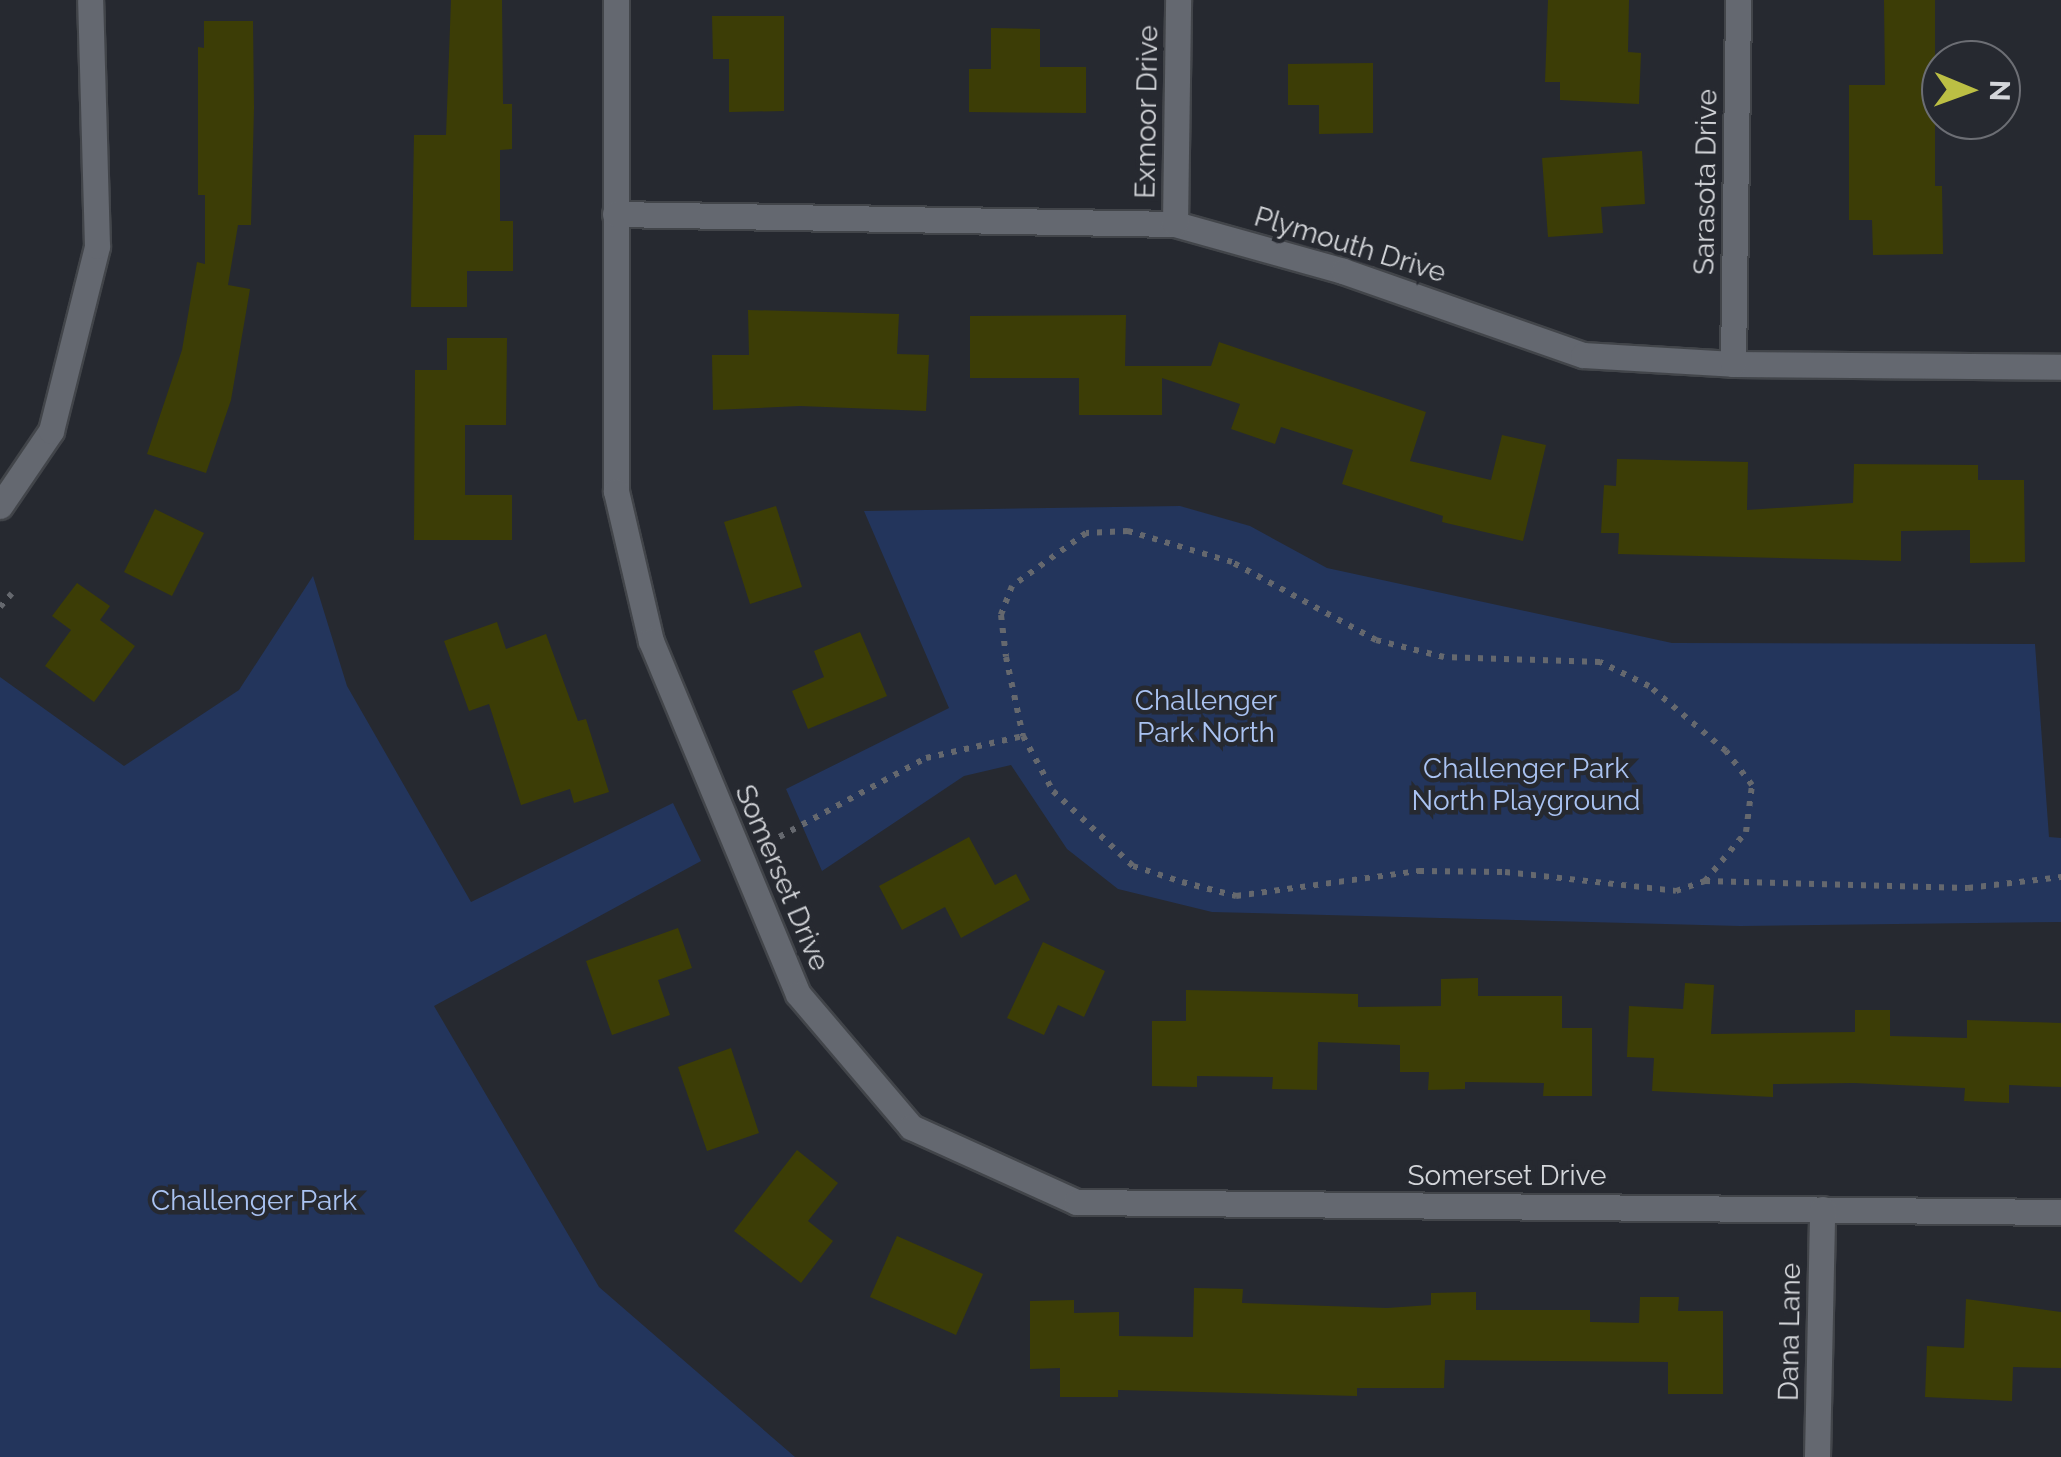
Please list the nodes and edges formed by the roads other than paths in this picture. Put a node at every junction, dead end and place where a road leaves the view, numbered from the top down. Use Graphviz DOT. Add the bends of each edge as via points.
graph roads {
  1 [pos="90,0"];
  2 [pos="616,0"];
  3 [pos="1178,0"];
  4 [pos="1738,0"];
  5 [pos="615,214"];
  6 [pos="1176,224"];
  7 [pos="1734,364"];
  8 [pos="2061,367"];
  9 [pos="0,506"];
  10 [pos="1822,1209"];
  11 [pos="2061,1212"];
  12 [pos="1817,1457"];
  1 -- 9 [label="street" via="97,246 51,432"];
  2 -- 5 [label="street, Somerset Drive"];
  3 -- 6 [label="street, Exmoor Drive"];
  4 -- 7 [label="street, Sarasota Drive"];
  5 -- 6 [label="street, Plymouth Drive"];
  5 -- 10 [label="street, Somerset Drive" via="616,491 651,641 798,994 910,1128 1076,1202"];
  6 -- 7 [label="street, Plymouth Drive" via="1343,271 1583,355"];
  7 -- 8 [label="street, Plymouth Drive"];
  10 -- 11 [label="street, Somerset Drive"];
  10 -- 12 [label="street, Dana Lane"];
}
